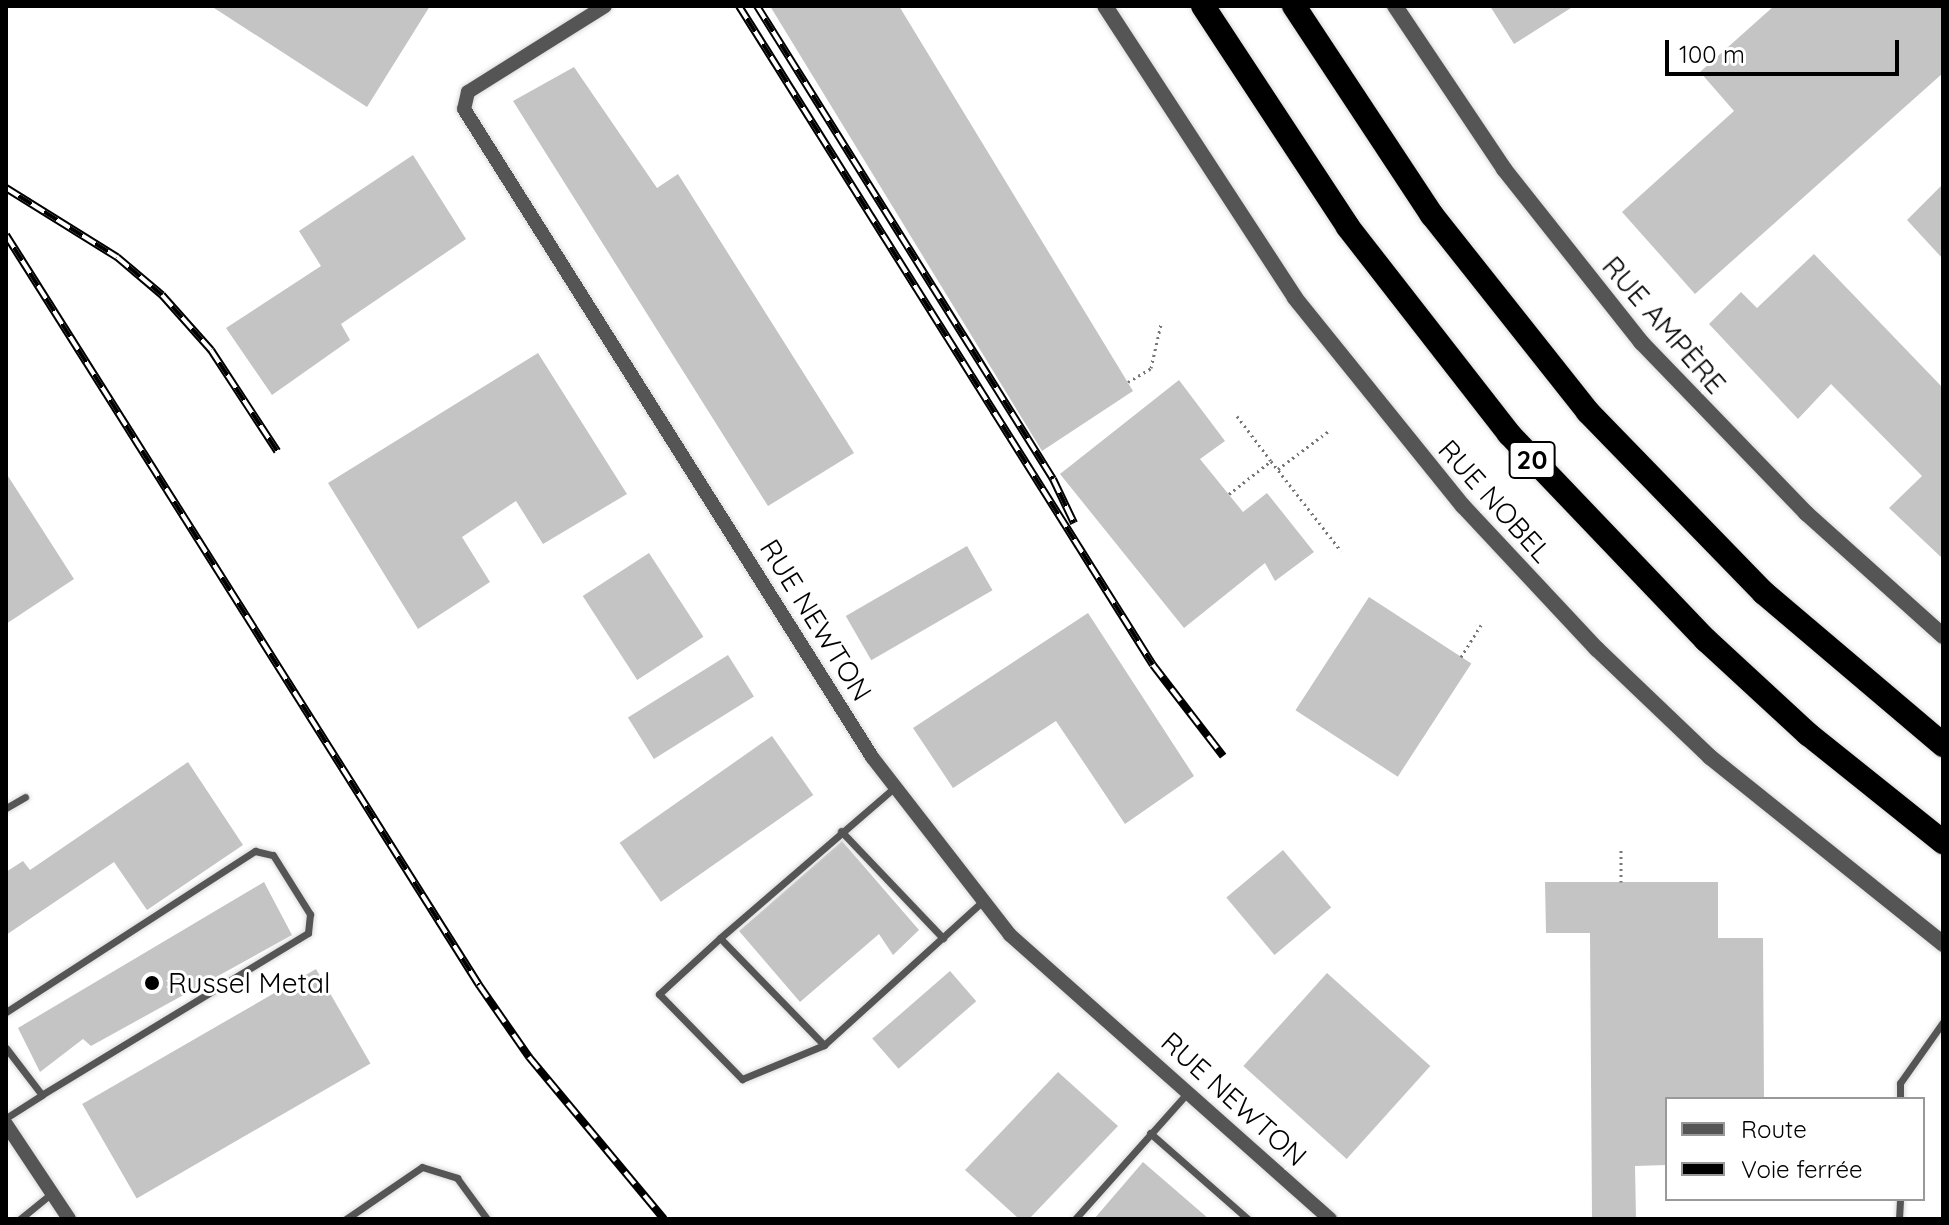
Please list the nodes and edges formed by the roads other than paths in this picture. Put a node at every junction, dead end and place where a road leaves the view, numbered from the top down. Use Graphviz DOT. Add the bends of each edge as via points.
graph roads {
  1 [pos="605,6"];
  2 [pos="1105,6"];
  3 [pos="1203,6"];
  4 [pos="1294,6"];
  5 [pos="1395,6"];
  6 [pos="1943,636"];
  7 [pos="1943,745"];
  8 [pos="895,787"];
  9 [pos="25,797"];
  10 [pos="6,808"];
  11 [pos="841,831"];
  12 [pos="1943,842"];
  13 [pos="983,901"];
  14 [pos="720,938"];
  15 [pos="943,938"];
  16 [pos="1943,944"];
  17 [pos="6,1012"];
  18 [pos="1943,1022"];
  19 [pos="824,1045"];
  20 [pos="6,1048"];
  21 [pos="1188,1092"];
  22 [pos="42,1095"];
  23 [pos="1900,1097"];
  24 [pos="6,1121"];
  25 [pos="1150,1133"];
  26 [pos="52,1193"];
  27 [pos="20,1219"];
  28 [pos="69,1219"];
  29 [pos="346,1219"];
  30 [pos="487,1219"];
  31 [pos="1075,1219"];
  32 [pos="1248,1219"];
  33 [pos="1330,1219"];
  1 -- 8 [label="street, RUE NEWTON" via="468,92 464,109"];
  2 -- 16 [label="street, RUE NOBEL" via="1295,298 1463,506 1586,638 1710,757"];
  3 -- 12 [label="highway, 20" via="1355,238 1535,463 1738,670"];
  4 -- 7 [label="highway, 20" via="1450,239 1588,412 1764,593"];
  5 -- 6 [label="street, RUE AMPÈRE" via="1504,169 1641,342 1779,488"];
  8 -- 11 [label="lane"];
  8 -- 13 [label="street, RUE NEWTON"];
  9 -- 10 [label="lane"];
  11 -- 14 [label="lane"];
  11 -- 15 [label="lane"];
  13 -- 15 [label="lane"];
  13 -- 21 [label="street, RUE NEWTON" via="1010,935"];
  14 -- 19 [label="lane"];
  14 -- 19 [label="lane" via="659,994 731,1069 742,1079"];
  15 -- 19 [label="lane"];
  17 -- 22 [label="lane" via="255,851 273,855 310,914 308,933"];
  18 -- 23 [label="lane" via="1900,1083"];
  20 -- 22 [label="lane"];
  21 -- 25 [label="lane"];
  21 -- 33 [label="street, RUE NEWTON"];
  22 -- 24 [label="lane"];
  24 -- 26 [label="street"];
  25 -- 31 [label="lane"];
  25 -- 32 [label="lane"];
  26 -- 27 [label="lane"];
  26 -- 28 [label="street"];
  29 -- 30 [label="lane" via="422,1167 457,1178"];
}
